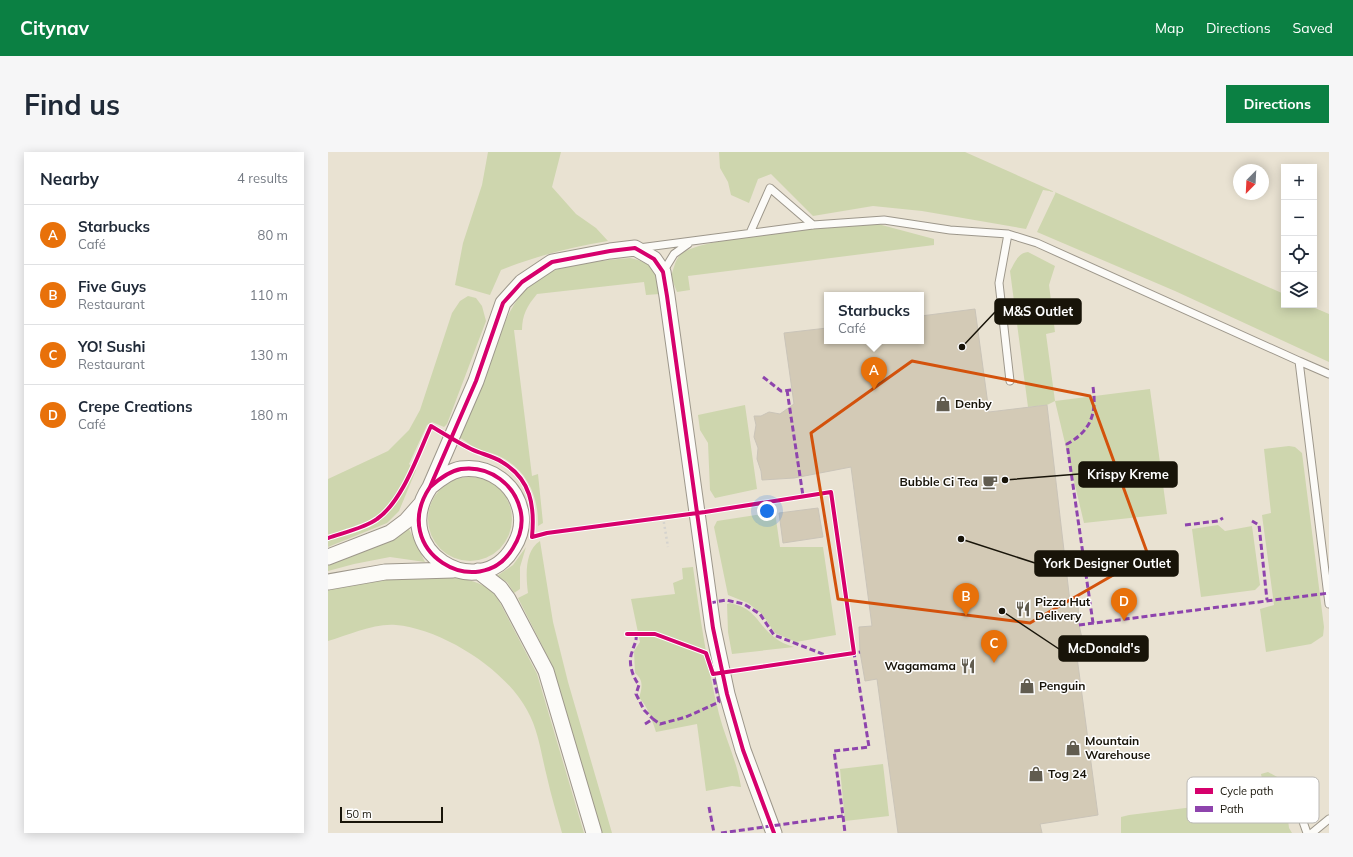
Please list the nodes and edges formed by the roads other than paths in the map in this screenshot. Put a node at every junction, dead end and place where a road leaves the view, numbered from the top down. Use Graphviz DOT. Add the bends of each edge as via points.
graph roads {
  1 [pos="813,225"];
  2 [pos="750,233"];
  3 [pos="1008,234"];
  4 [pos="691,242"];
  5 [pos="634,248"];
  6 [pos="663,272"];
  7 [pos="1299,361"];
  8 [pos="1329,374"];
  9 [pos="1010,381"];
  10 [pos="430,487"];
  11 [pos="421,504"];
  12 [pos="328,557"];
  13 [pos="456,570"];
  14 [pos="478,571"];
  15 [pos="328,582"];
  16 [pos="1329,604"];
  17 [pos="1329,819"];
  18 [pos="1303,823"];
  19 [pos="594,833"];
  20 [pos="774,833"];
  21 [pos="1307,833"];
  22 [pos="1312,833"];
  1 -- 2 [label="lane"];
  1 -- 2 [label="lane" via="770,188"];
  1 -- 3 [label="lane" via="884,220 950,230"];
  2 -- 4 [label="lane"];
  3 -- 7 [label="lane" via="1037,243"];
  3 -- 9 [label="lane" via="999,283"];
  4 -- 5 [label="lane"];
  4 -- 6 [label="lane" via="674,254"];
  5 -- 6 [label="street" via="654,259"];
  5 -- 10 [label="street" via="552,262 522,282 503,303 476,381"];
  6 -- 20 [label="street" via="713,628 727,694 743,750"];
  7 -- 8 [label="lane"];
  7 -- 16 [label="lane"];
  10 -- 11 [label="street"];
  10 -- 14 [label="street" via="444,476 461,469 479,469 496,475 510,487 519,503 522,521 519,538 509,554 495,565"];
  11 -- 12 [label="street" via="406,521 390,533"];
  11 -- 13 [label="street" via="418,520 421,537 429,551 441,563"];
  13 -- 14 [label="street"];
  13 -- 15 [label="street" via="385,572"];
  14 -- 19 [label="street" via="500,588 508,599 546,671"];
  17 -- 22 [label="lane"];
  18 -- 21 [label="lane"];
}
